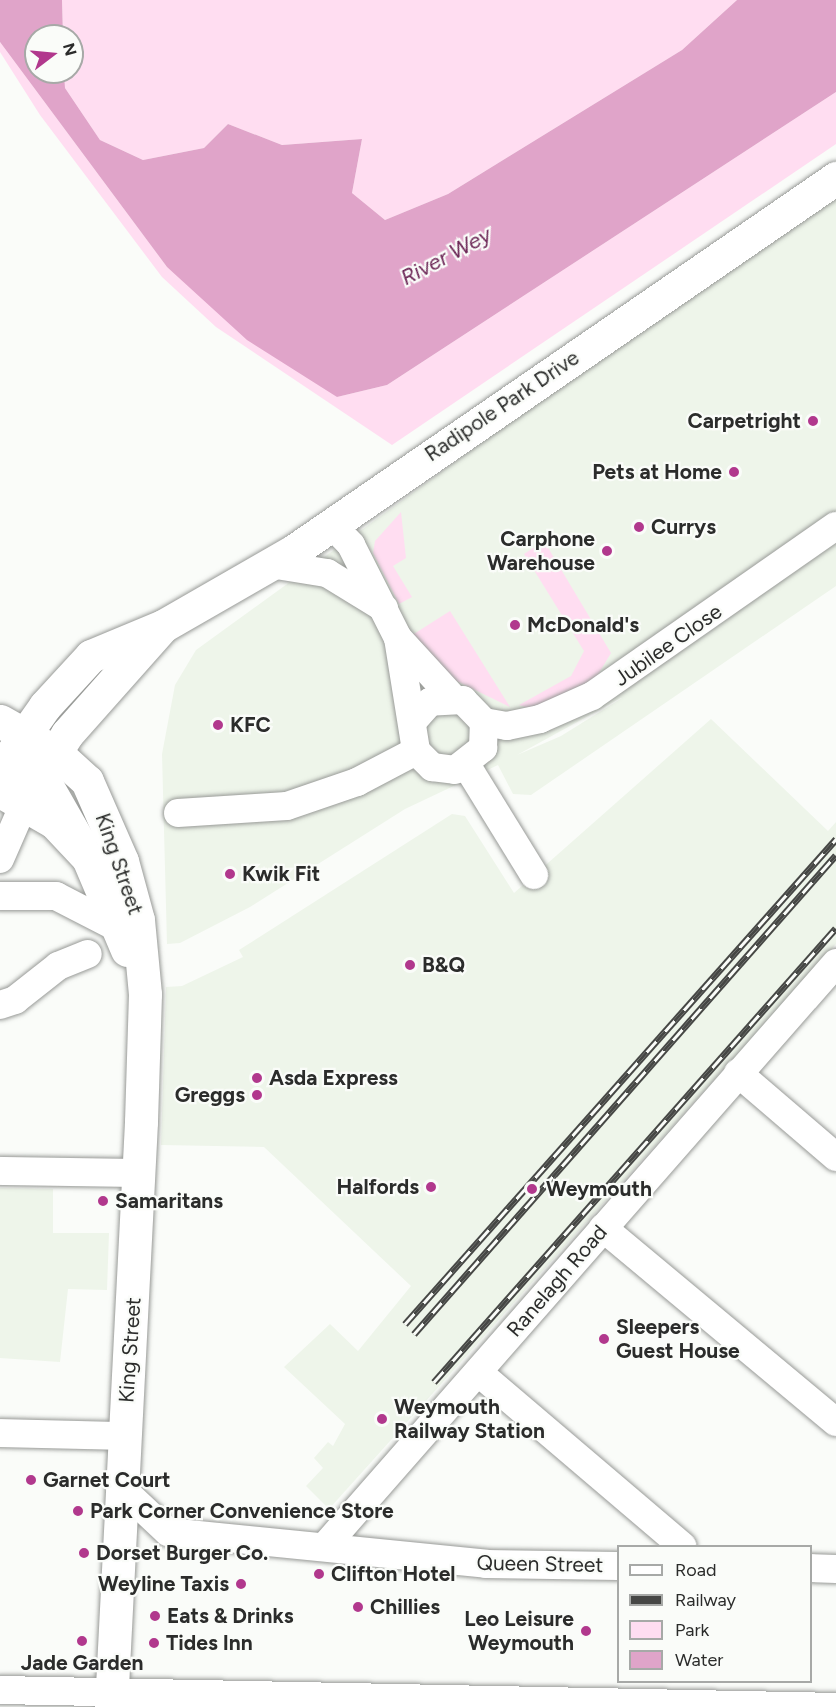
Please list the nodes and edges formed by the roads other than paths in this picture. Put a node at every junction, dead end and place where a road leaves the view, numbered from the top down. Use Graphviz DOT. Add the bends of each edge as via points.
graph roads {
  1 [pos="836,178"];
  2 [pos="331,524"];
  3 [pos="836,526"];
  4 [pos="270,564"];
  5 [pos="386,609"];
  6 [pos="164,626"];
  7 [pos="398,638"];
  8 [pos="452,697"];
  9 [pos="414,720"];
  10 [pos="484,722"];
  11 [pos="13,727"];
  12 [pos="416,751"];
  13 [pos="47,763"];
  14 [pos="466,766"];
  15 [pos="6,776"];
  16 [pos="178,813"];
  17 [pos="88,858"];
  18 [pos="0,860"];
  19 [pos="534,875"];
  20 [pos="0,896"];
  21 [pos="118,928"];
  22 [pos="88,954"];
  23 [pos="836,963"];
  24 [pos="145,994"];
  25 [pos="0,1005"];
  26 [pos="738,1073"];
  27 [pos="836,1157"];
  28 [pos="0,1171"];
  29 [pos="139,1173"];
  30 [pos="603,1228"];
  31 [pos="478,1373"];
  32 [pos="836,1422"];
  33 [pos="0,1433"];
  34 [pos="124,1436"];
  35 [pos="120,1487"];
  36 [pos="326,1545"];
  37 [pos="681,1545"];
  38 [pos="617,1566"];
  39 [pos="812,1568"];
  40 [pos="836,1569"];
  41 [pos="0,1690"];
  42 [pos="694,1693"];
  43 [pos="112,1700"];
  44 [pos="490,1703"];
  45 [pos="836,1707"];
  1 -- 2 [label="street, Radipole Park Drive"];
  2 -- 4 [label="street, Radipole Park Drive"];
  2 -- 5 [label="street" via="351,545"];
  3 -- 10 [label="street, Jubilee Close" via="592,696 540,719 507,726"];
  4 -- 5 [label="street" via="327,573"];
  4 -- 6 [label="street, Radipole Park Drive"];
  5 -- 7 [label="street"];
  6 -- 11 [label="street" via="91,656"];
  6 -- 13 [label="street"];
  7 -- 8 [label="street"];
  7 -- 9 [label="street"];
  8 -- 9 [label="street" via="430,702"];
  8 -- 10 [label="street" via="472,705"];
  9 -- 12 [label="street"];
  10 -- 14 [label="street" via="483,748"];
  11 -- 13 [label="street"];
  11 -- 15 [label="street"];
  12 -- 14 [label="street" via="444,770"];
  12 -- 16 [label="street" via="357,782 287,806"];
  13 -- 15 [label="street"];
  13 -- 17 [label="street, King Street"];
  13 -- 24 [label="street, King Street" via="87,781 122,861 138,920"];
  14 -- 19 [label="street"];
  15 -- 17 [label="street, King Street"];
  15 -- 18 [label="street"];
  17 -- 21 [label="street, King Street"];
  20 -- 21 [label="street" via="56,896"];
  21 -- 24 [label="street, King Street"];
  22 -- 25 [label="street" via="58,966 15,1000"];
  23 -- 26 [label="street, Ranelagh Road"];
  24 -- 29 [label="street, King Street"];
  26 -- 27 [label="street"];
  26 -- 30 [label="street, Ranelagh Road"];
  28 -- 29 [label="street"];
  29 -- 34 [label="street, King Street"];
  30 -- 31 [label="street, Ranelagh Road"];
  30 -- 32 [label="street"];
  31 -- 36 [label="street, Ranelagh Road"];
  31 -- 37 [label="street"];
  33 -- 34 [label="street"];
  34 -- 35 [label="street, King Street"];
  35 -- 36 [label="street, Queen Street" via="168,1532"];
  35 -- 43 [label="street, King Street"];
  36 -- 38 [label="street, Queen Street" via="486,1564"];
  39 -- 40 [label="street"];
  41 -- 43 [label="street"];
  42 -- 44 [label="street"];
  42 -- 45 [label="street"];
  43 -- 44 [label="street"];
}
